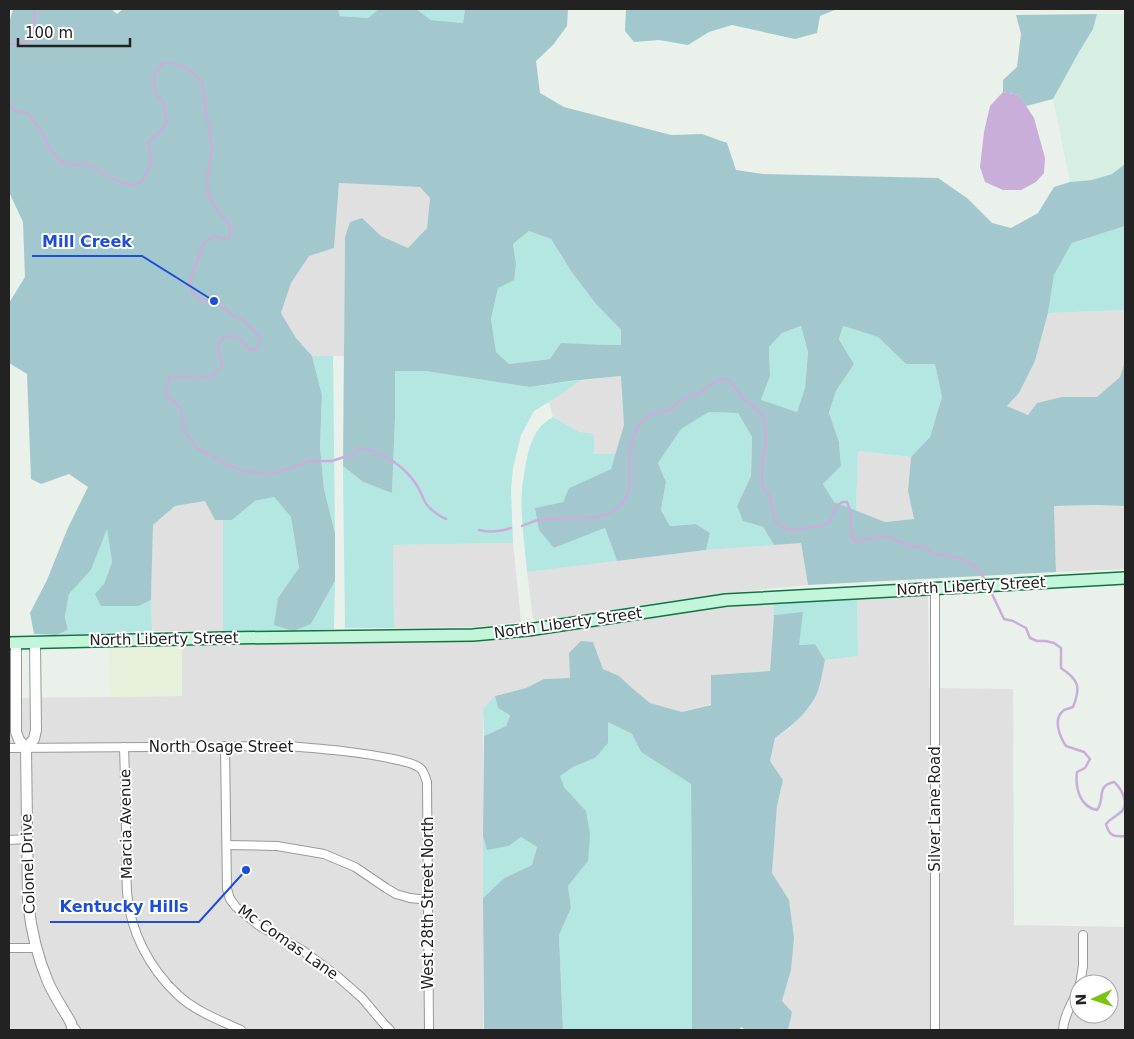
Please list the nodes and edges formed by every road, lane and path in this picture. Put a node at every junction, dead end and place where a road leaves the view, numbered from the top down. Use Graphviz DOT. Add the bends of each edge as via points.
graph roads {
  1 [pos="1125,578"];
  2 [pos="935,588"];
  3 [pos="12,643"];
  4 [pos="35,643"];
  5 [pos="226,746"];
  6 [pos="124,747"];
  7 [pos="9,748"];
  8 [pos="26,748"];
  9 [pos="425,776"];
  10 [pos="27,839"];
  11 [pos="9,840"];
  12 [pos="227,846"];
  13 [pos="429,900"];
  14 [pos="1082,935"];
  15 [pos="9,948"];
  16 [pos="36,948"];
  17 [pos="1081,974"];
  18 [pos="1069,1007"];
  19 [pos="72,1029"];
  20 [pos="241,1030"];
  21 [pos="390,1030"];
  22 [pos="429,1030"];
  23 [pos="935,1030"];
  24 [pos="1063,1030"];
  1 -- 2 [label="main road, North Liberty Street"];
  2 -- 4 [label="main road, North Liberty Street" via="726,600 528,630 473,635"];
  2 -- 23 [label="street, Silver Lane Road"];
  3 -- 4 [label="main road, North Liberty Street"];
  3 -- 8 [label="street, Colonel Drive" via="16,732"];
  4 -- 8 [label="street, Colonel Drive" via="36,730 34,739"];
  5 -- 6 [label="street, North Osage Street"];
  5 -- 9 [label="street, North Osage Street" via="288,746 388,758 413,764"];
  5 -- 12 [label="street, Mc Comas Lane"];
  6 -- 8 [label="street, North Osage Street"];
  6 -- 20 [label="street, Marcia Avenue" via="127,893 140,943 158,974 179,996 205,1014"];
  7 -- 8 [label="street, North Osage Street"];
  8 -- 10 [label="street, Colonel Drive"];
  9 -- 13 [label="street, West 28th Street North"];
  10 -- 11 [label="street"];
  10 -- 16 [label="street, Colonel Drive" via="28,902"];
  12 -- 13 [label="street" via="276,846 324,854 355,867 396,894"];
  12 -- 21 [label="street, Mc Comas Lane" via="227,889 236,907 337,976"];
  13 -- 22 [label="street, West 28th Street North"];
  14 -- 17 [label="street"];
  15 -- 16 [label="street"];
  16 -- 19 [label="street, Colonel Drive" via="48,983"];
  18 -- 24 [label="street"];
}
